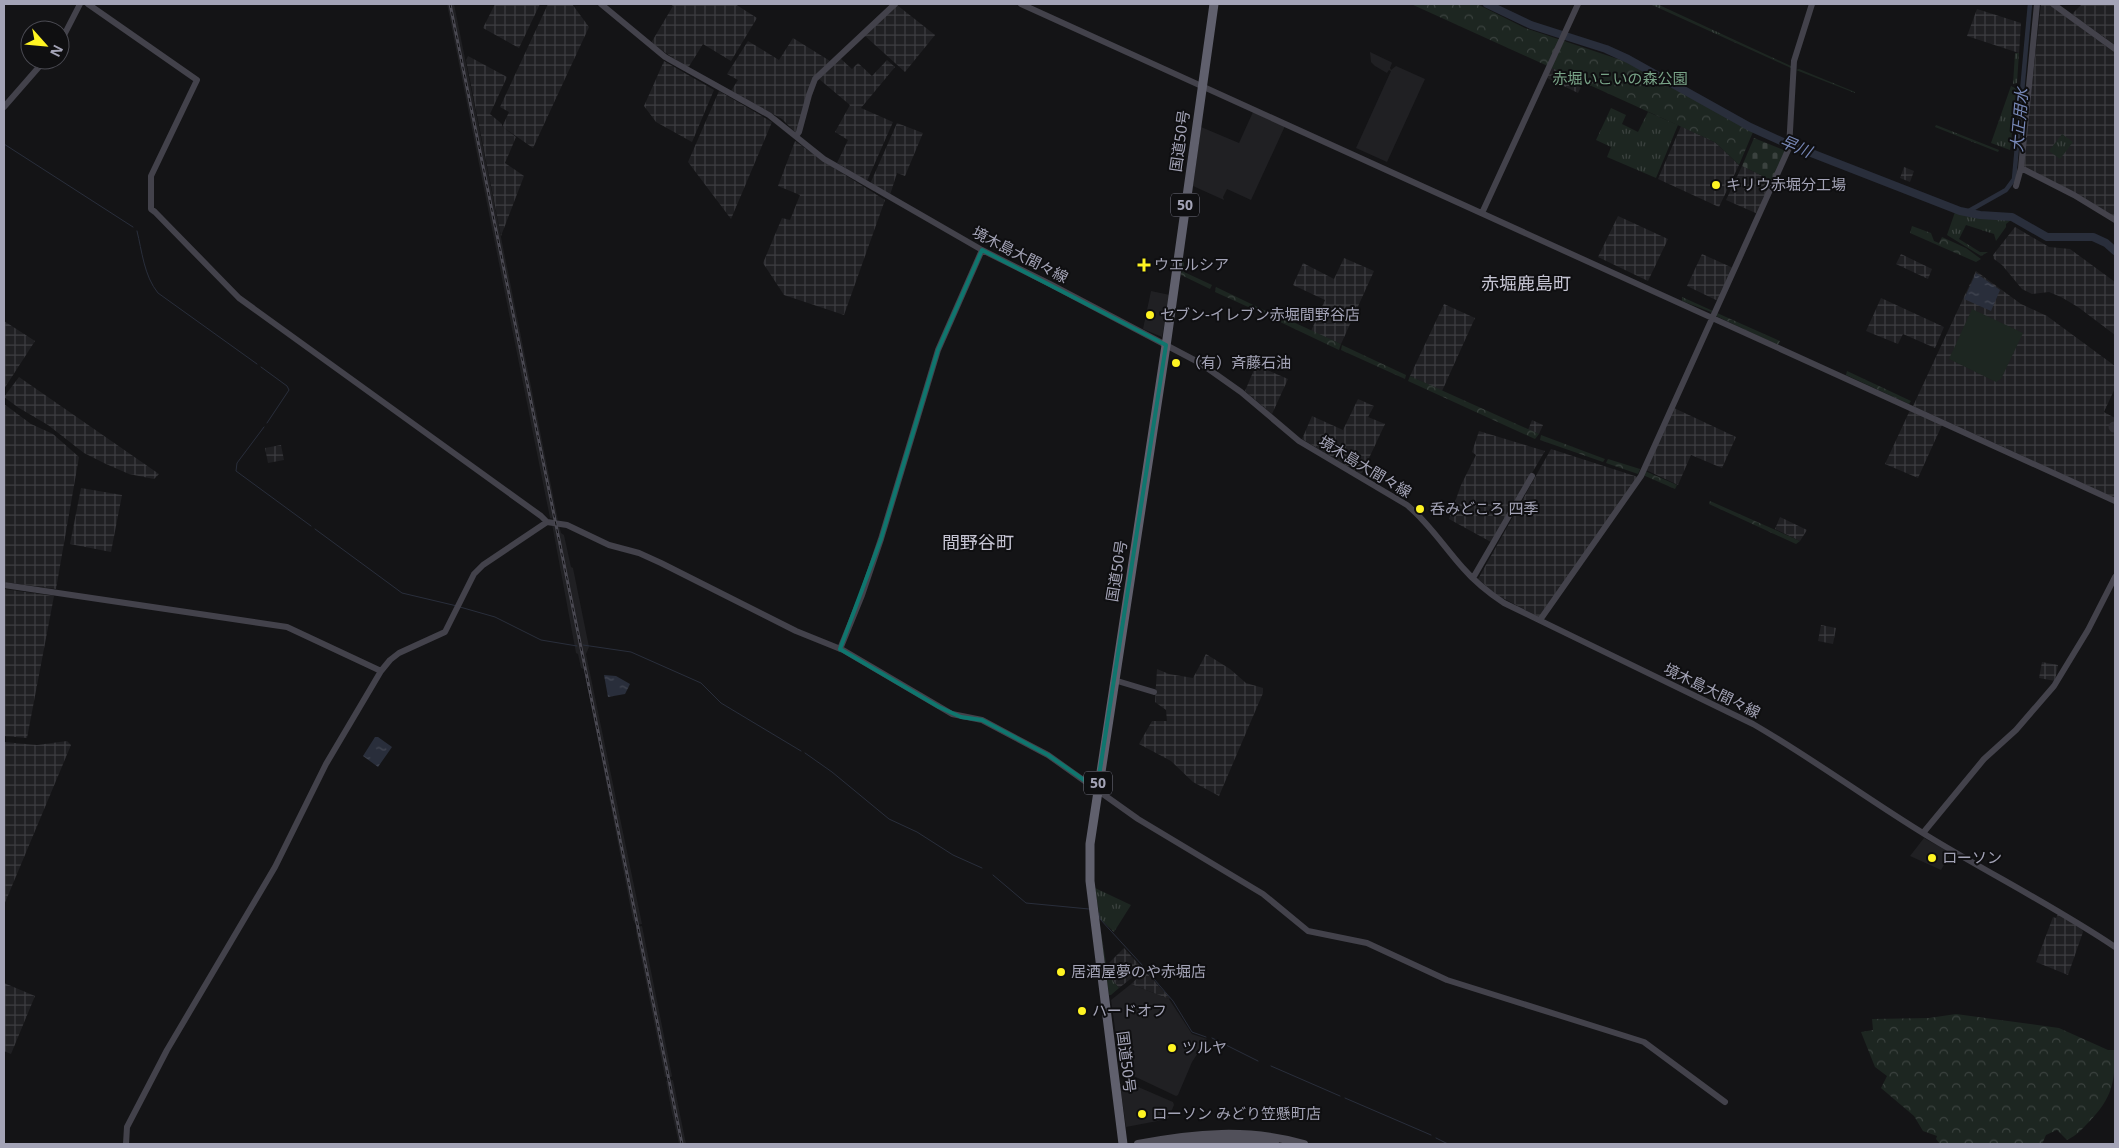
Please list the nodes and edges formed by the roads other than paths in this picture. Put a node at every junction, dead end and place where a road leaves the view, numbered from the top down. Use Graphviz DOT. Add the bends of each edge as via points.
graph roads {
  1 [pos="80,4"];
  2 [pos="88,4"];
  3 [pos="601,4"];
  4 [pos="895,4"];
  5 [pos="1021,4"];
  6 [pos="1214,4"];
  7 [pos="1578,4"];
  8 [pos="1812,4"];
  9 [pos="2037,4"];
  10 [pos="2054,4"];
  11 [pos="70,24"];
  12 [pos="2115,49"];
  13 [pos="36,70"];
  14 [pos="1202,86"];
  15 [pos="4,108"];
  16 [pos="796,136"];
  17 [pos="2021,168"];
  18 [pos="2016,186"];
  19 [pos="1482,213"];
  20 [pos="2115,220"];
  21 [pos="982,250"];
  22 [pos="1712,318"];
  23 [pos="1166,345"];
  24 [pos="1532,476"];
  25 [pos="2115,501"];
  26 [pos="547,522"];
  27 [pos="2115,577"];
  28 [pos="1473,578"];
  29 [pos="4,585"];
  30 [pos="1540,620"];
  31 [pos="840,649"];
  32 [pos="381,671"];
  33 [pos="1114,680"];
  34 [pos="1154,692"];
  35 [pos="1097,789"];
  36 [pos="1923,833"];
  37 [pos="2115,947"];
  38 [pos="1725,1102"];
  39 [pos="126,1144"];
  40 [pos="1123,1144"];
  41 [pos="1138,1144"];
  42 [pos="1168,1144"];
  43 [pos="1275,1144"];
  44 [pos="1304,1144"];
  1 -- 11 [label="street"];
  2 -- 26 [label="street" via="197,80 151,176 151,208 154,212 239,298"];
  3 -- 16 [label="street, 境木島大間々線" via="665,57 769,115"];
  4 -- 16 [label="street" via="815,79"];
  5 -- 14 [label="street"];
  6 -- 14 [label="highway, 国道50号 / 50"];
  7 -- 19 [label="street"];
  8 -- 22 [label="street" via="1794,61 1790,148"];
  9 -- 17 [label="street"];
  10 -- 12 [label="street"];
  13 -- 15 [label="street"];
  14 -- 19 [label="street"];
  14 -- 23 [label="highway, 国道50号 / 50"];
  16 -- 21 [label="street, 境木島大間々線" via="824,159"];
  17 -- 18 [label="street"];
  17 -- 20 [label="street"];
  19 -- 22 [label="street"];
  21 -- 23 [label="street, 境木島大間々線"];
  21 -- 31 [label="street" via="938,350 881,539"];
  22 -- 25 [label="street"];
  22 -- 30 [label="street" via="1640,476"];
  23 -- 28 [label="street, 境木島大間々線" via="1247,396 1299,441 1406,505 1422,518"];
  23 -- 33 [label="highway, 国道50号 / 50"];
  24 -- 28 [label="street"];
  26 -- 31 [label="street" via="560,522 609,545 639,553 796,631"];
  26 -- 32 [label="street" via="474,574 444,632 400,653"];
  27 -- 36 [label="street" via="2054,686 2016,730 1984,759"];
  28 -- 30 [label="street, 境木島大間々線" via="1504,603"];
  29 -- 32 [label="street" via="287,627"];
  30 -- 36 [label="street, 境木島大間々線" via="1753,724"];
  31 -- 35 [label="street" via="939,707 961,717 985,722 1048,755"];
  32 -- 39 [label="street" via="326,764 275,867 167,1050 127,1127"];
  33 -- 34 [label="street"];
  33 -- 35 [label="highway, 国道50号 / 50"];
  35 -- 38 [label="street" via="1146,824 1263,894 1308,930 1366,943 1447,980 1644,1042"];
  35 -- 40 [label="highway, 国道50号 / 50" via="1090,844 1090,882"];
  36 -- 37 [label="street, 境木島大間々線"];
  41 -- 44 [label="main road" via="1216,1133 1272,1136"];
  42 -- 43 [label="main road" via="1227,1139"];
}
